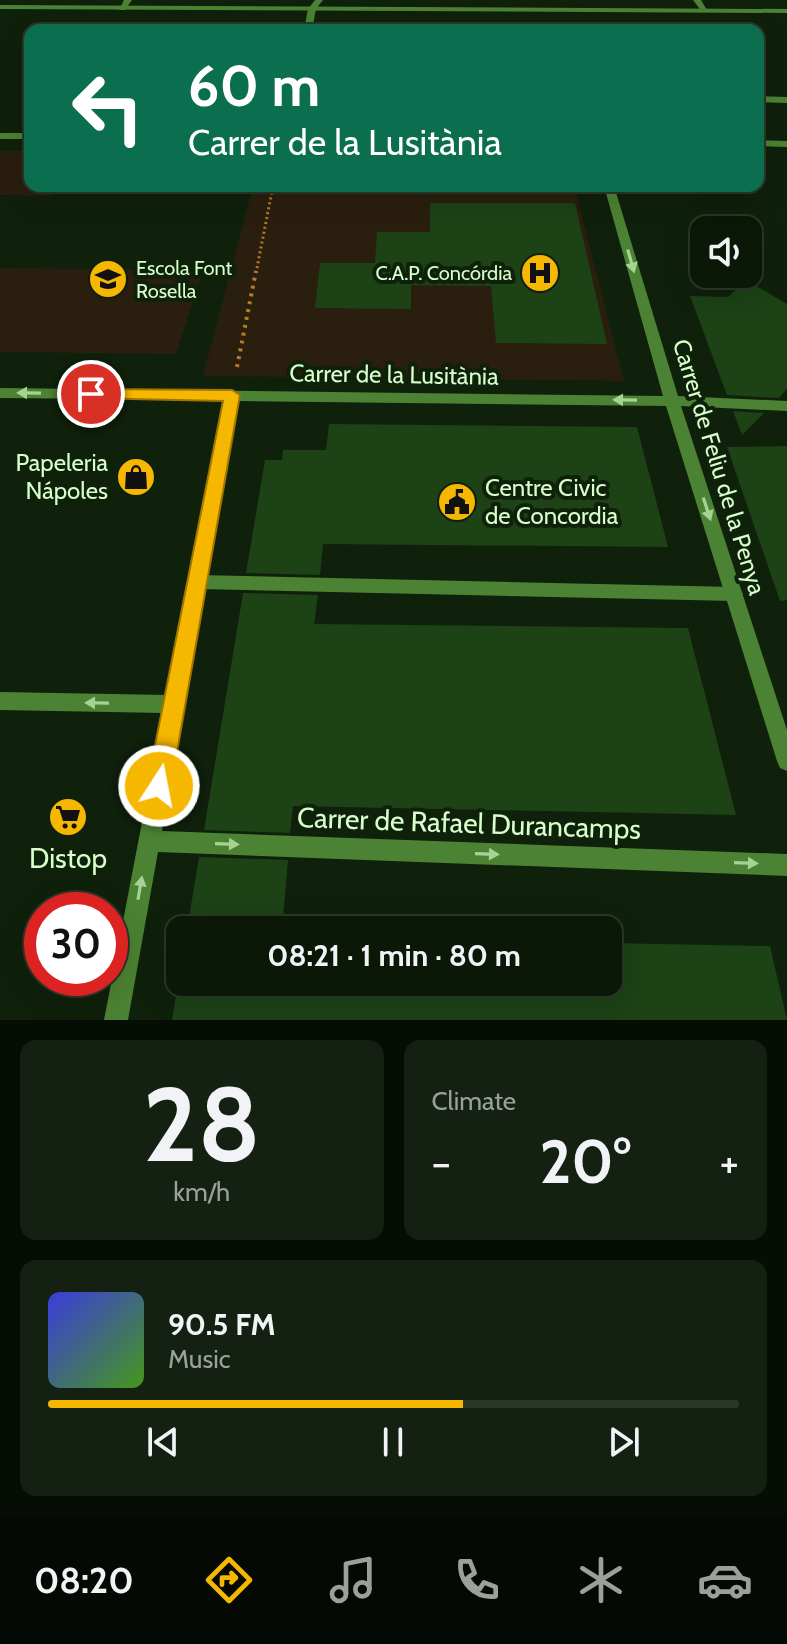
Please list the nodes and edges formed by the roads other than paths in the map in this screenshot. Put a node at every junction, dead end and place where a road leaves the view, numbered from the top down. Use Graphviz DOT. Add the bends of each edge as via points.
graph roads {
  1 [pos="319,0"];
  2 [pos="697,0"];
  3 [pos="125,4"];
  4 [pos="0,7"];
  5 [pos="312,9"];
  6 [pos="705,10"];
  7 [pos="787,11"];
  8 [pos="309,24"];
  9 [pos="764,99"];
  10 [pos="787,100"];
  11 [pos="0,136"];
  12 [pos="24,136"];
  13 [pos="764,143"];
  14 [pos="787,144"];
  15 [pos="611,192"];
  16 [pos="0,393"];
  17 [pos="232,395"];
  18 [pos="672,401"];
  19 [pos="787,406"];
  20 [pos="198,582"];
  21 [pos="734,594"];
  22 [pos="0,701"];
  23 [pos="175,704"];
  24 [pos="787,761"];
  25 [pos="149,841"];
  26 [pos="787,865"];
  27 [pos="116,1020"];
  1 -- 5 [label="street"];
  2 -- 6 [label="street"];
  3 -- 4 [label="street"];
  3 -- 5 [label="street"];
  5 -- 6 [label="street"];
  5 -- 8 [label="street"];
  6 -- 7 [label="street"];
  9 -- 10 [label="street"];
  11 -- 12 [label="street"];
  13 -- 14 [label="street"];
  15 -- 18 [label="street, Carrer de Feliu de la Penya, one-way"];
  17 -- 16 [label="street, Carrer de la Lusitània, one-way"];
  18 -- 17 [label="street, Carrer de la Lusitània, one-way"];
  17 -- 20 [label="street"];
  18 -- 19 [label="street, Carrer de la Lusitània"];
  18 -- 21 [label="street, Carrer de Feliu de la Penya, one-way"];
  20 -- 21 [label="street"];
  20 -- 23 [label="street"];
  21 -- 24 [label="street, Carrer de Feliu de la Penya"];
  23 -- 22 [label="street, one-way"];
  23 -- 25 [label="street"];
  25 -- 26 [label="street, Carrer de Rafael Durancamps, one-way"];
  27 -- 25 [label="street, one-way"];
}
